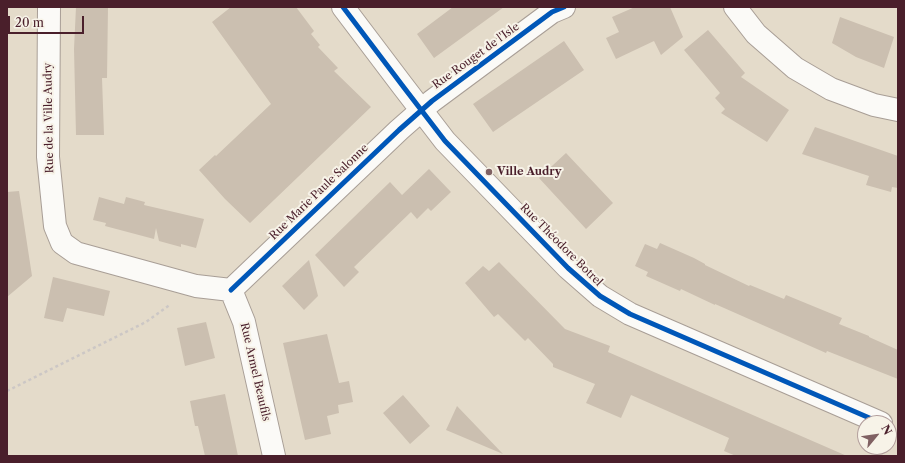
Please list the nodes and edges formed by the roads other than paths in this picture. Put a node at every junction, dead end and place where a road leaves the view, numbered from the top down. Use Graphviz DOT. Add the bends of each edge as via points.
graph roads {
  1 [pos="49,7"];
  2 [pos="343,7"];
  3 [pos="564,7"];
  4 [pos="735,7"];
  5 [pos="898,110"];
  6 [pos="422,111"];
  7 [pos="231,290"];
  8 [pos="863,415"];
  9 [pos="274,456"];
  1 -- 7 [label="street, Rue de la Ville Audry" via="48,157 55,226 62,243 76,253 196,286"];
  2 -- 6 [label="street, Rue Théodore Botrel"];
  3 -- 6 [label="street, Rue Rouget de l'Isle" via="552,12 439,95"];
  4 -- 5 [label="street" via="756,34 795,68 832,89 874,105"];
  6 -- 7 [label="street, Rue Marie Paule Salonne"];
  6 -- 8 [label="street, Rue Théodore Botrel" via="446,141 568,268 600,296 630,314"];
  7 -- 9 [label="street, Rue Armel Beaufils" via="244,322"];
}
